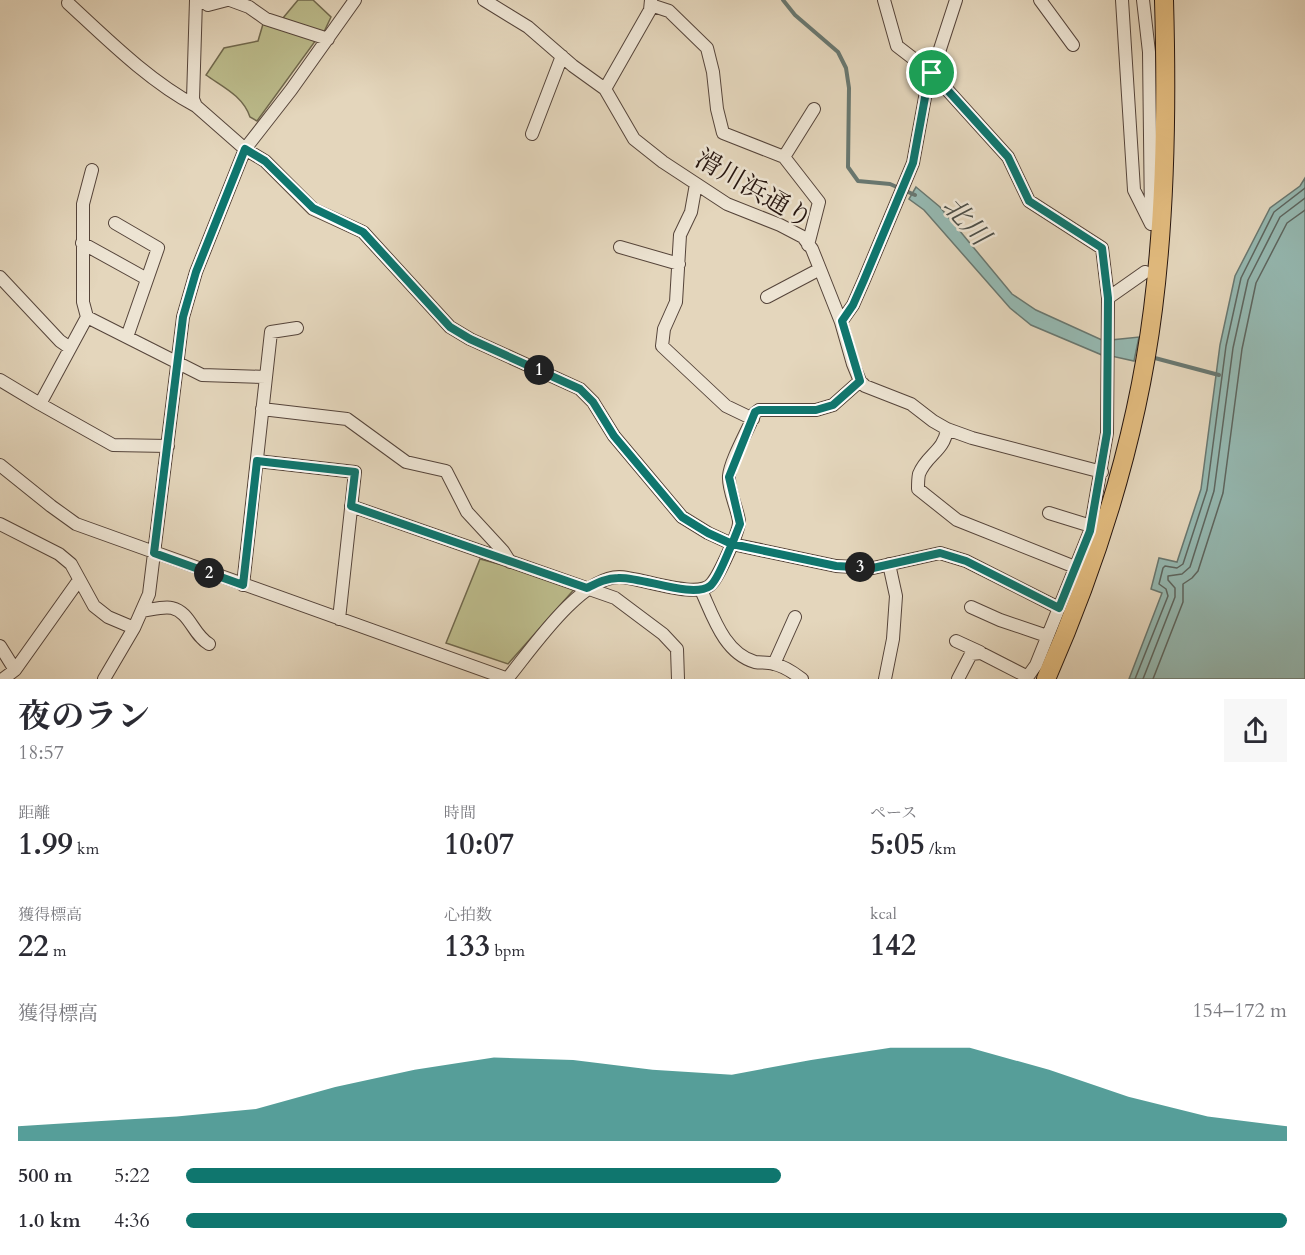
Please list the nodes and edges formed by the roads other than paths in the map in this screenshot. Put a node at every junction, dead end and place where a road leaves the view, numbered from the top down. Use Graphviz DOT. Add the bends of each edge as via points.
graph roads {
  1 [pos="196,0"];
  2 [pos="201,0"];
  3 [pos="228,0"];
  4 [pos="355,0"];
  5 [pos="484,0"];
  6 [pos="884,0"];
  7 [pos="957,0"];
  8 [pos="1040,0"];
  9 [pos="1122,0"];
  10 [pos="1143,0"];
  11 [pos="1164,0"];
  12 [pos="651,2"];
  13 [pos="68,3"];
  14 [pos="328,39"];
  15 [pos="1073,45"];
  16 [pos="562,56"];
  17 [pos="932,73"];
  18 [pos="605,89"];
  19 [pos="196,106"];
  20 [pos="814,109"];
  21 [pos="532,134"];
  22 [pos="245,149"];
  23 [pos="784,157"];
  24 [pos="92,170"];
  25 [pos="696,184"];
  26 [pos="115,223"];
  27 [pos="82,243"];
  28 [pos="808,245"];
  29 [pos="620,247"];
  30 [pos="679,264"];
  31 [pos="820,269"];
  32 [pos="1145,273"];
  33 [pos="0,277"];
  34 [pos="147,279"];
  35 [pos="767,297"];
  36 [pos="1108,298"];
  37 [pos="87,317"];
  38 [pos="842,321"];
  39 [pos="297,328"];
  40 [pos="127,337"];
  41 [pos="70,348"];
  42 [pos="177,362"];
  43 [pos="266,377"];
  44 [pos="0,380"];
  45 [pos="860,381"];
  46 [pos="40,404"];
  47 [pos="262,409"];
  48 [pos="753,419"];
  49 [pos="946,429"];
  50 [pos="168,446"];
  51 [pos="257,461"];
  52 [pos="0,465"];
  53 [pos="1102,472"];
  54 [pos="351,506"];
  55 [pos="1049,513"];
  56 [pos="0,524"];
  57 [pos="1091,526"];
  58 [pos="732,544"];
  59 [pos="154,553"];
  60 [pos="510,562"];
  61 [pos="889,564"];
  62 [pos="1075,567"];
  63 [pos="79,580"];
  64 [pos="243,585"];
  65 [pos="587,588"];
  66 [pos="701,590"];
  67 [pos="971,607"];
  68 [pos="1059,608"];
  69 [pos="142,611"];
  70 [pos="795,617"];
  71 [pos="339,619"];
  72 [pos="134,628"];
  73 [pos="1047,636"];
  74 [pos="956,640"];
  75 [pos="209,644"];
  76 [pos="0,646"];
  77 [pos="981,653"];
  78 [pos="774,664"];
  79 [pos="15,670"];
  80 [pos="1027,678"];
  81 [pos="3,679"];
  82 [pos="104,679"];
  83 [pos="507,679"];
  84 [pos="678,679"];
  85 [pos="802,679"];
  86 [pos="885,679"];
  87 [pos="958,679"];
  88 [pos="1046,679"];
  1 -- 19 [label="street"];
  2 -- 3 [label="street" via="208,5"];
  3 -- 14 [label="street" via="249,7 266,19"];
  4 -- 14 [label="street"];
  5 -- 16 [label="street, 滑川浜通り" via="528,27"];
  6 -- 17 [label="street" via="897,46"];
  7 -- 17 [label="street"];
  8 -- 15 [label="street"];
  9 -- 10 [label="street" via="1134,190 1151,224 1149,52"];
  11 -- 88 [label="highway" via="1165,142 1160,241 1146,354 1113,498 1075,612"];
  12 -- 18 [label="street"];
  12 -- 23 [label="street" via="669,11 707,48 723,133"];
  13 -- 19 [label="street" via="111,43"];
  14 -- 22 [label="street"];
  16 -- 18 [label="street, 滑川浜通り"];
  16 -- 21 [label="street"];
  17 -- 36 [label="street" via="1008,157 1029,201 1102,248"];
  17 -- 38 [label="street" via="913,163 853,305"];
  18 -- 25 [label="street, 滑川浜通り" via="634,139"];
  19 -- 22 [label="street"];
  20 -- 23 [label="street"];
  22 -- 42 [label="street" via="196,272 183,317"];
  22 -- 58 [label="street" via="265,161 313,208 363,232 450,327 580,389 682,517"];
  23 -- 28 [label="street" via="819,202"];
  24 -- 27 [label="street" via="82,204"];
  25 -- 28 [label="street, 滑川浜通り" via="728,204 803,237"];
  25 -- 30 [label="street" via="691,212 680,235"];
  26 -- 34 [label="street" via="158,248"];
  27 -- 34 [label="street"];
  27 -- 37 [label="street"];
  28 -- 31 [label="street, 滑川浜通り"];
  29 -- 30 [label="street"];
  30 -- 48 [label="street" via="676,302 664,329 662,346 726,406"];
  31 -- 35 [label="street"];
  31 -- 38 [label="street, 滑川浜通り"];
  32 -- 36 [label="street"];
  33 -- 41 [label="street"];
  34 -- 40 [label="street"];
  36 -- 53 [label="street" via="1107,433"];
  37 -- 40 [label="street"];
  37 -- 41 [label="street"];
  38 -- 45 [label="street, 滑川浜通り"];
  39 -- 43 [label="street" via="271,332"];
  40 -- 42 [label="street"];
  41 -- 46 [label="street"];
  42 -- 43 [label="street" via="202,375"];
  42 -- 50 [label="street"];
  43 -- 47 [label="street"];
  44 -- 46 [label="street"];
  45 -- 48 [label="street" via="833,405 816,410 759,410"];
  45 -- 49 [label="street" via="911,404"];
  46 -- 50 [label="street" via="113,445"];
  47 -- 51 [label="street"];
  47 -- 60 [label="street" via="347,419 406,462 446,471 467,512"];
  48 -- 58 [label="street" via="729,477 740,524"];
  49 -- 53 [label="street"];
  49 -- 62 [label="street" via="945,442 919,475 918,489 957,520"];
  50 -- 59 [label="street"];
  51 -- 54 [label="street" via="355,472"];
  51 -- 64 [label="street"];
  52 -- 59 [label="street" via="76,524"];
  53 -- 57 [label="street"];
  54 -- 60 [label="street"];
  54 -- 71 [label="street"];
  55 -- 57 [label="street"];
  56 -- 63 [label="street" via="59,554 71,564"];
  57 -- 62 [label="street"];
  58 -- 61 [label="street" via="836,566 873,568"];
  58 -- 66 [label="street" via="712,585"];
  59 -- 64 [label="street"];
  59 -- 69 [label="street" via="149,594"];
  60 -- 65 [label="street"];
  61 -- 68 [label="street" via="940,553 966,561"];
  61 -- 86 [label="street" via="896,596"];
  62 -- 68 [label="street"];
  63 -- 72 [label="street" via="94,606"];
  63 -- 79 [label="street"];
  64 -- 71 [label="street"];
  65 -- 66 [label="street" via="620,577"];
  65 -- 83 [label="street"];
  65 -- 84 [label="street" via="615,598 663,634 677,649"];
  66 -- 78 [label="street" via="732,648 745,658"];
  67 -- 73 [label="street"];
  68 -- 73 [label="street"];
  69 -- 72 [label="street"];
  69 -- 75 [label="street" via="171,607 184,614 200,639"];
  70 -- 78 [label="street"];
  71 -- 83 [label="street"];
  72 -- 82 [label="street"];
  73 -- 80 [label="street"];
  74 -- 77 [label="street"];
  76 -- 79 [label="street"];
  77 -- 80 [label="street"];
  77 -- 87 [label="street" via="971,654"];
  78 -- 85 [label="street"];
  79 -- 81 [label="street"];
}
